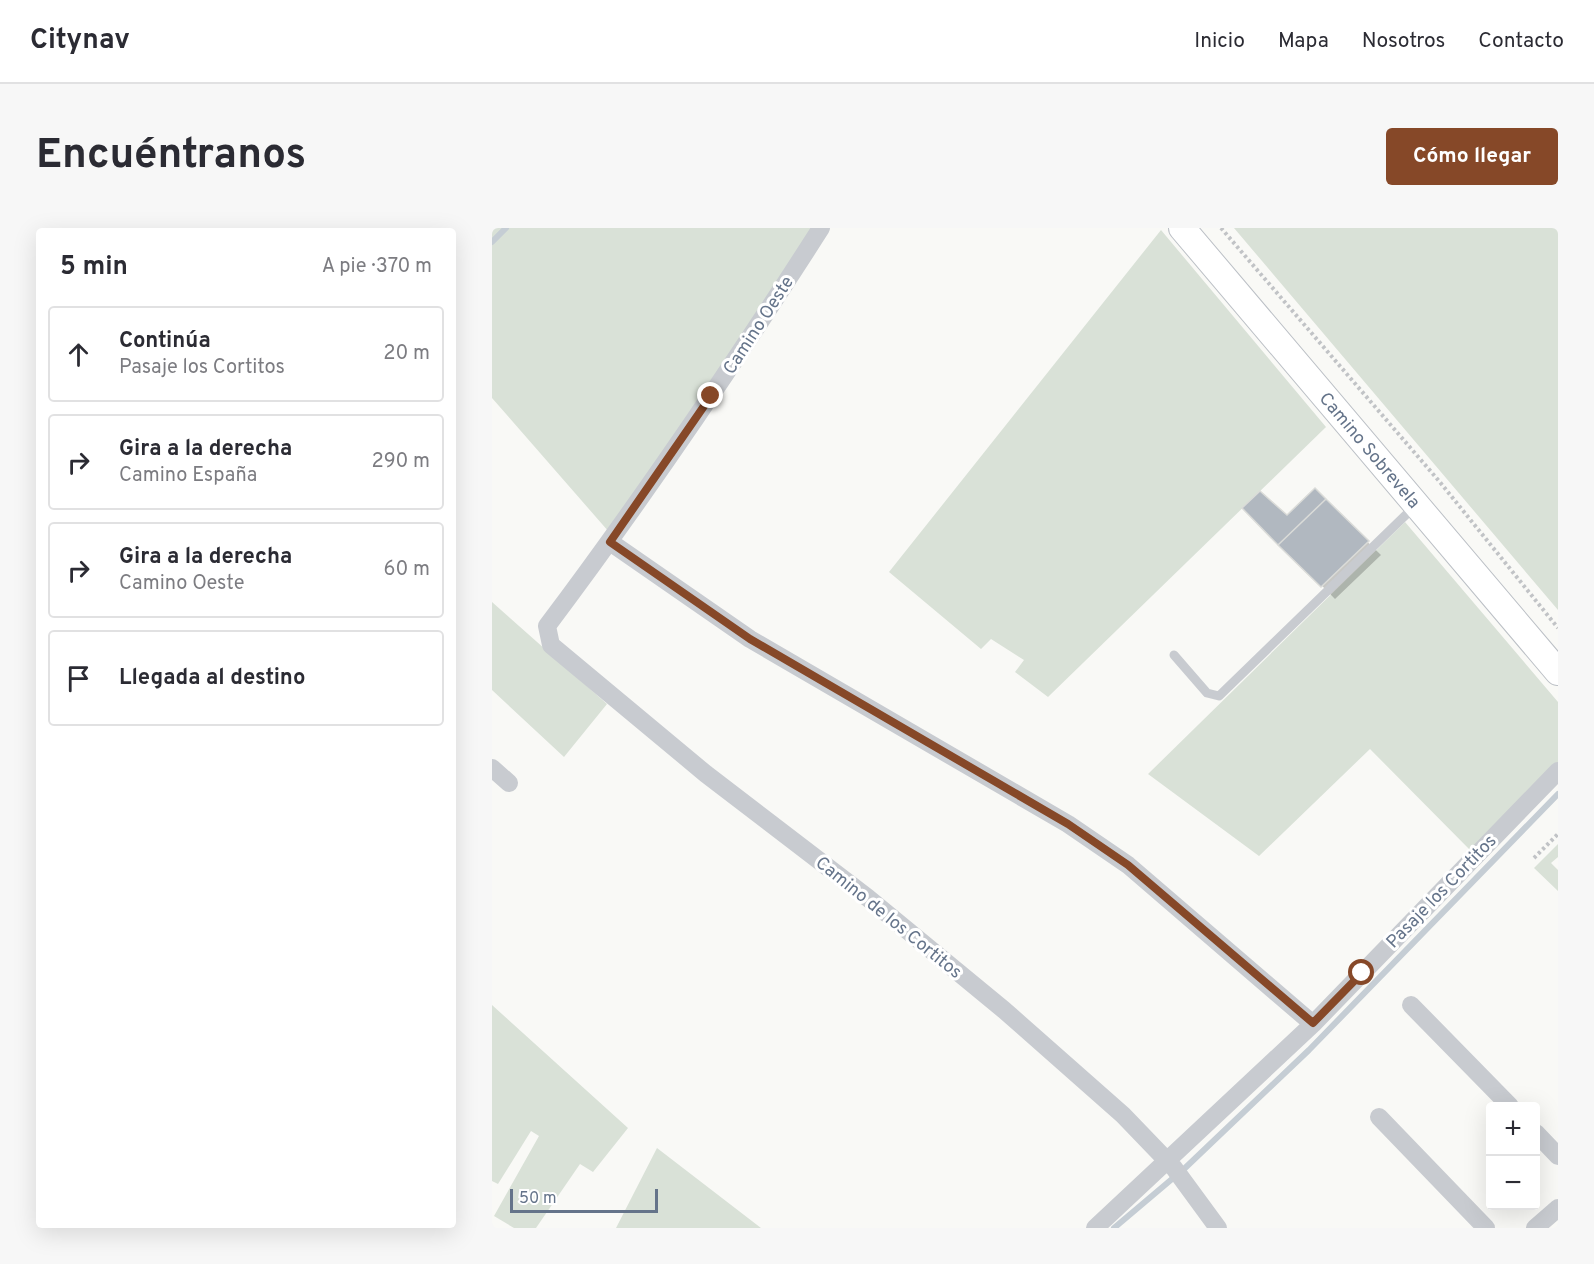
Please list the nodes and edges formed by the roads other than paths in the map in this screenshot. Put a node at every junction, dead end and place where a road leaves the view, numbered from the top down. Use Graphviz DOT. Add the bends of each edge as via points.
graph roads {
  1 [pos="821,228"];
  2 [pos="1182,228"];
  3 [pos="1417,504"];
  4 [pos="610,542"];
  5 [pos="548,626"];
  6 [pos="1174,655"];
  7 [pos="1558,672"];
  8 [pos="492,768"];
  9 [pos="1558,771"];
  10 [pos="509,783"];
  11 [pos="1412,1005"];
  12 [pos="1313,1023"];
  13 [pos="1505,1102"];
  14 [pos="1379,1117"];
  15 [pos="1540,1137"];
  16 [pos="1558,1156"];
  17 [pos="1175,1170"];
  18 [pos="1558,1208"];
  19 [pos="1095,1228"];
  20 [pos="1218,1228"];
  21 [pos="1486,1228"];
  22 [pos="1535,1228"];
  1 -- 4 [label="street, Camino Oeste" via="736,360"];
  2 -- 3 [label="main road, Camino Sobrevela"];
  3 -- 6 [label="lane" via="1223,693 1214,697 1207,693"];
  3 -- 7 [label="main road, Camino Sobrevela"];
  4 -- 5 [label="street, Camino Oeste"];
  4 -- 12 [label="street" via="750,639 1068,824 1128,865"];
  5 -- 17 [label="street, Camino de los Cortitos" via="551,645 706,774 868,898 1004,1010 1123,1115"];
  8 -- 10 [label="street"];
  9 -- 12 [label="street, Pasaje los Cortitos"];
  11 -- 13 [label="street"];
  12 -- 17 [label="street, Pasaje los Cortitos"];
  14 -- 21 [label="street"];
  15 -- 16 [label="street"];
  17 -- 19 [label="street, Pasaje los Cortitos"];
  17 -- 20 [label="street, Camino de los Cortitos"];
  18 -- 22 [label="street"];
}
